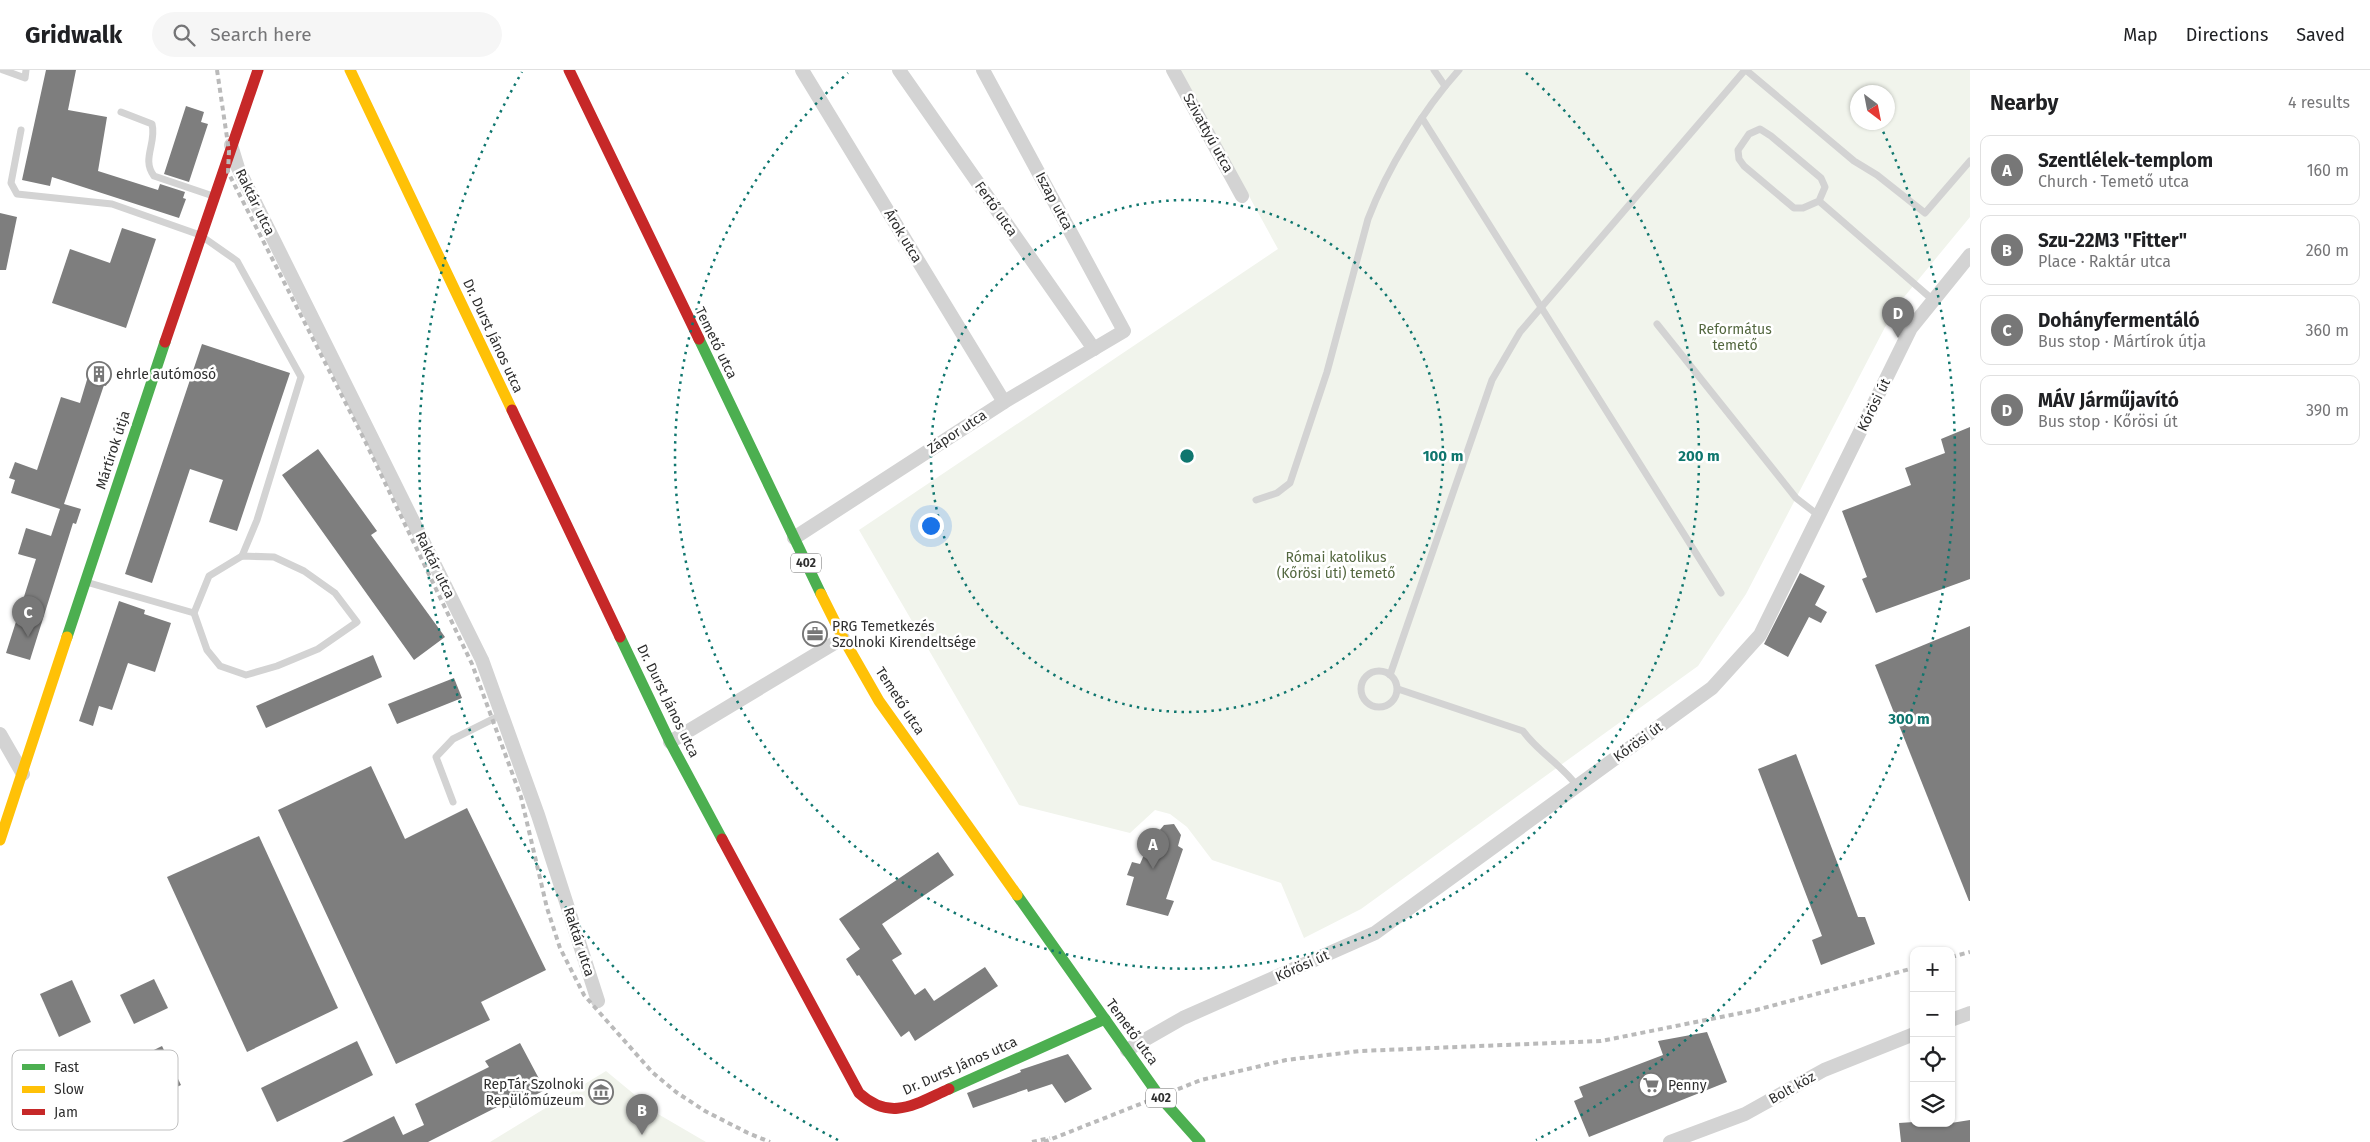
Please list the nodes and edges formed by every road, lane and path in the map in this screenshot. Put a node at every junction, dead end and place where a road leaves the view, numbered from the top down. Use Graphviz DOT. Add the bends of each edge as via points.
graph roads {
  1 [pos="3,70"];
  2 [pos="26,70"];
  3 [pos="258,70"];
  4 [pos="350,70"];
  5 [pos="569,70"];
  6 [pos="802,70"];
  7 [pos="899,70"];
  8 [pos="983,70"];
  9 [pos="1173,70"];
  10 [pos="1434,70"];
  11 [pos="1459,70"];
  12 [pos="1745,70"];
  13 [pos="1444,86"];
  14 [pos="122,112"];
  15 [pos="1422,118"];
  16 [pos="21,130"];
  17 [pos="231,145"];
  18 [pos="1970,161"];
  19 [pos="213,196"];
  20 [pos="1242,196"];
  21 [pos="1819,201"];
  22 [pos="200,235"];
  23 [pos="1970,255"];
  24 [pos="1933,300"];
  25 [pos="1542,306"];
  26 [pos="1657,324"];
  27 [pos="1124,331"];
  28 [pos="1094,349"];
  29 [pos="1004,402"];
  30 [pos="1256,500"];
  31 [pos="1818,515"];
  32 [pos="794,538"];
  33 [pos="242,556"];
  34 [pos="86,581"];
  35 [pos="1721,593"];
  36 [pos="194,613"];
  37 [pos="843,638"];
  38 [pos="1390,675"];
  39 [pos="1398,689"];
  40 [pos="501,714"];
  41 [pos="0,734"];
  42 [pos="670,742"];
  43 [pos="23,774"];
  44 [pos="1577,786"];
  45 [pos="454,802"];
  46 [pos="0,840"];
  47 [pos="598,1001"];
  48 [pos="1970,1013"];
  49 [pos="1104,1019"];
  50 [pos="1955,1019"];
  51 [pos="1910,1036"];
  52 [pos="1127,1050"];
  53 [pos="1181,1123"];
  54 [pos="1188,1142"];
  55 [pos="1200,1142"];
  56 [pos="1670,1142"];
  1 -- 2 [label="lane" via="25,78"];
  3 -- 17 [label="street, Mártírok útja"];
  4 -- 42 [label="street, Dr. Durst János utca"];
  5 -- 32 [label="street, Temető utca / 402"];
  6 -- 29 [label="street, Árok utca"];
  7 -- 28 [label="street, Fertő utca"];
  8 -- 27 [label="street, Iszap utca"];
  9 -- 20 [label="street, Szivattyú utca"];
  10 -- 13 [label="lane"];
  11 -- 13 [label="lane"];
  12 -- 18 [label="lane" via="1854,161 1925,213"];
  12 -- 25 [label="lane"];
  13 -- 15 [label="lane"];
  14 -- 19 [label="lane" via="152,124 154,134 147,160 148,169 154,176"];
  15 -- 25 [label="lane"];
  15 -- 30 [label="lane" via="1377,195 1368,218 1327,372 1290,483 1277,493"];
  16 -- 22 [label="lane" via="11,183 17,194 112,204"];
  17 -- 19 [label="street, Mártírok útja"];
  17 -- 40 [label="street, Raktár utca" via="238,168 482,660"];
  19 -- 22 [label="street, Mártírok útja"];
  21 -- 21 [label="lane" via="1794,208 1744,166 1738,150 1749,134 1760,130 1771,136 1821,178 1824,187"];
  21 -- 24 [label="lane"];
  22 -- 33 [label="lane" via="237,261 301,377 257,520"];
  22 -- 34 [label="street, Mártírok útja"];
  23 -- 24 [label="street, Kőrösi út"];
  24 -- 31 [label="street, Kőrösi út" via="1911,328"];
  25 -- 35 [label="lane"];
  25 -- 38 [label="lane" via="1520,332 1492,380"];
  26 -- 31 [label="lane" via="1796,498"];
  27 -- 28 [label="street, Zápor utca"];
  28 -- 29 [label="street, Zápor utca"];
  29 -- 32 [label="street, Zápor utca"];
  31 -- 44 [label="street, Kőrösi út" via="1760,635 1712,688"];
  32 -- 37 [label="street, Temető utca / 402"];
  33 -- 36 [label="lane" via="209,576"];
  33 -- 36 [label="lane" via="274,557 304,571 335,592 356,622 318,649 246,675 220,666 207,650"];
  34 -- 36 [label="lane"];
  34 -- 43 [label="street, Mártírok útja"];
  37 -- 42 [label="street"];
  37 -- 49 [label="street, Temető utca / 402" via="879,701"];
  38 -- 39 [label="lane"];
  38 -- 39 [label="lane" via="1380,671 1369,674 1361,688 1363,698 1374,707 1386,707 1395,700"];
  39 -- 44 [label="lane" via="1523,730"];
  40 -- 45 [label="lane" via="453,739 436,757"];
  40 -- 47 [label="street, Raktár utca" via="538,815"];
  41 -- 43 [label="street"];
  42 -- 49 [label="street, Dr. Durst János utca" via="859,1093 872,1106 889,1110 908,1107"];
  43 -- 46 [label="street, Mártírok útja"];
  44 -- 52 [label="street, Kőrösi út" via="1375,933 1183,1018"];
  48 -- 50 [label="street"];
  49 -- 52 [label="street, Temető utca / 402"];
  51 -- 56 [label="street, Bolt köz" via="1824,1070 1745,1114"];
  52 -- 53 [label="street, Temető utca / 402"];
  53 -- 54 [label="lane"];
  53 -- 55 [label="street, Temető utca / 402"];
}
